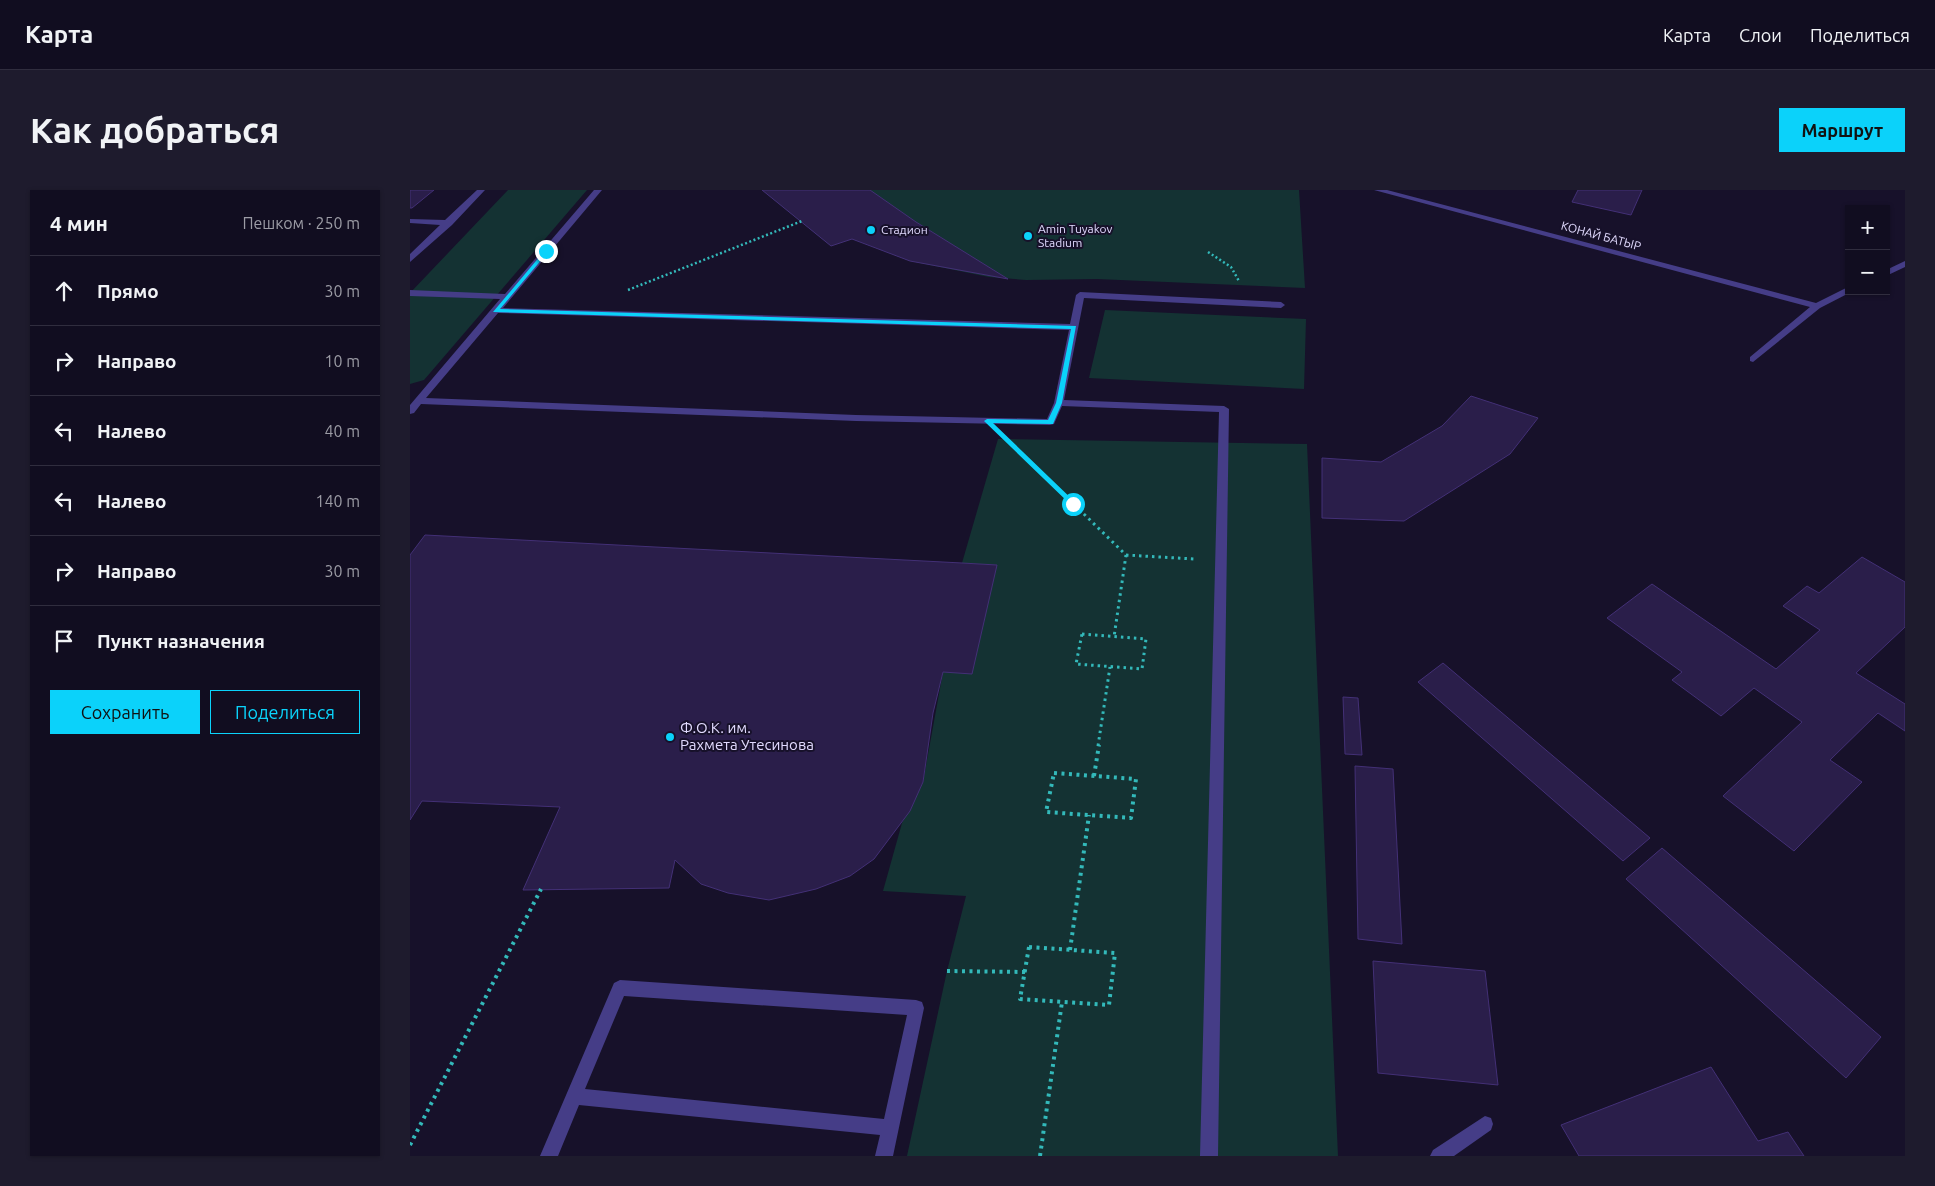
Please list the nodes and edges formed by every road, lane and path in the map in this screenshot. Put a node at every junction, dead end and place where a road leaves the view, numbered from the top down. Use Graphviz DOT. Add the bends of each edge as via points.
graph roads {
  1 [pos="481,190"];
  2 [pos="598,190"];
  3 [pos="1378,190"];
  4 [pos="802,221"];
  5 [pos="410,222"];
  6 [pos="448,223"];
  7 [pos="1208,252"];
  8 [pos="410,258"];
  9 [pos="1905,264"];
  10 [pos="1890,271"];
  11 [pos="628,290"];
  12 [pos="1845,292"];
  13 [pos="410,293"];
  14 [pos="507,297"];
  15 [pos="1238,303"];
  16 [pos="1281,305"];
  17 [pos="1816,306"];
  18 [pos="495,310"];
  19 [pos="1074,327"];
  20 [pos="1753,359"];
  21 [pos="418,401"];
  22 [pos="1059,403"];
  23 [pos="410,411"];
  24 [pos="987,421"];
  25 [pos="1126,555"];
  26 [pos="1220,560"];
  27 [pos="1114,637"];
  28 [pos="1110,667"];
  29 [pos="1094,776"];
  30 [pos="1089,815"];
  31 [pos="541,889"];
  32 [pos="1070,950"];
  33 [pos="947,971"];
  34 [pos="1025,972"];
  35 [pos="1062,1002"];
  36 [pos="574,1096"];
  37 [pos="1484,1124"];
  38 [pos="890,1128"];
  39 [pos="410,1145"];
  40 [pos="549,1156"];
  41 [pos="884,1156"];
  42 [pos="1040,1156"];
  43 [pos="1209,1156"];
  44 [pos="1439,1156"];
  1 -- 6 [label="street"];
  2 -- 14 [label="street"];
  3 -- 17 [label="street, КОНАЙ БАТЫР"];
  4 -- 11 [label="path"];
  5 -- 6 [label="street"];
  6 -- 8 [label="street"];
  7 -- 15 [label="path" via="1238,272"];
  9 -- 10 [label="street"];
  12 -- 17 [label="street"];
  13 -- 14 [label="street"];
  14 -- 18 [label="street"];
  15 -- 16 [label="street"];
  15 -- 19 [label="street" via="1080,295"];
  17 -- 20 [label="street"];
  18 -- 19 [label="street"];
  18 -- 21 [label="street"];
  19 -- 22 [label="street"];
  21 -- 23 [label="street"];
  21 -- 24 [label="street"];
  22 -- 24 [label="street" via="1050,422"];
  22 -- 26 [label="street" via="1224,409"];
  24 -- 25 [label="path"];
  25 -- 26 [label="path"];
  25 -- 27 [label="path"];
  26 -- 43 [label="street"];
  27 -- 28 [label="path" via="1146,639 1142,669"];
  27 -- 28 [label="path" via="1082,634 1076,664"];
  28 -- 29 [label="path"];
  29 -- 30 [label="path" via="1054,773 1046,812"];
  29 -- 30 [label="path" via="1136,779 1131,818"];
  30 -- 32 [label="path"];
  31 -- 39 [label="path"];
  32 -- 34 [label="path" via="1029,947"];
  32 -- 35 [label="path" via="1115,953 1109,1005"];
  33 -- 34 [label="path"];
  34 -- 35 [label="path" via="1020,998"];
  35 -- 42 [label="path"];
  36 -- 38 [label="street"];
  36 -- 38 [label="street" via="620,988 916,1008"];
  36 -- 40 [label="street"];
  37 -- 44 [label="street"];
  38 -- 41 [label="street"];
}
